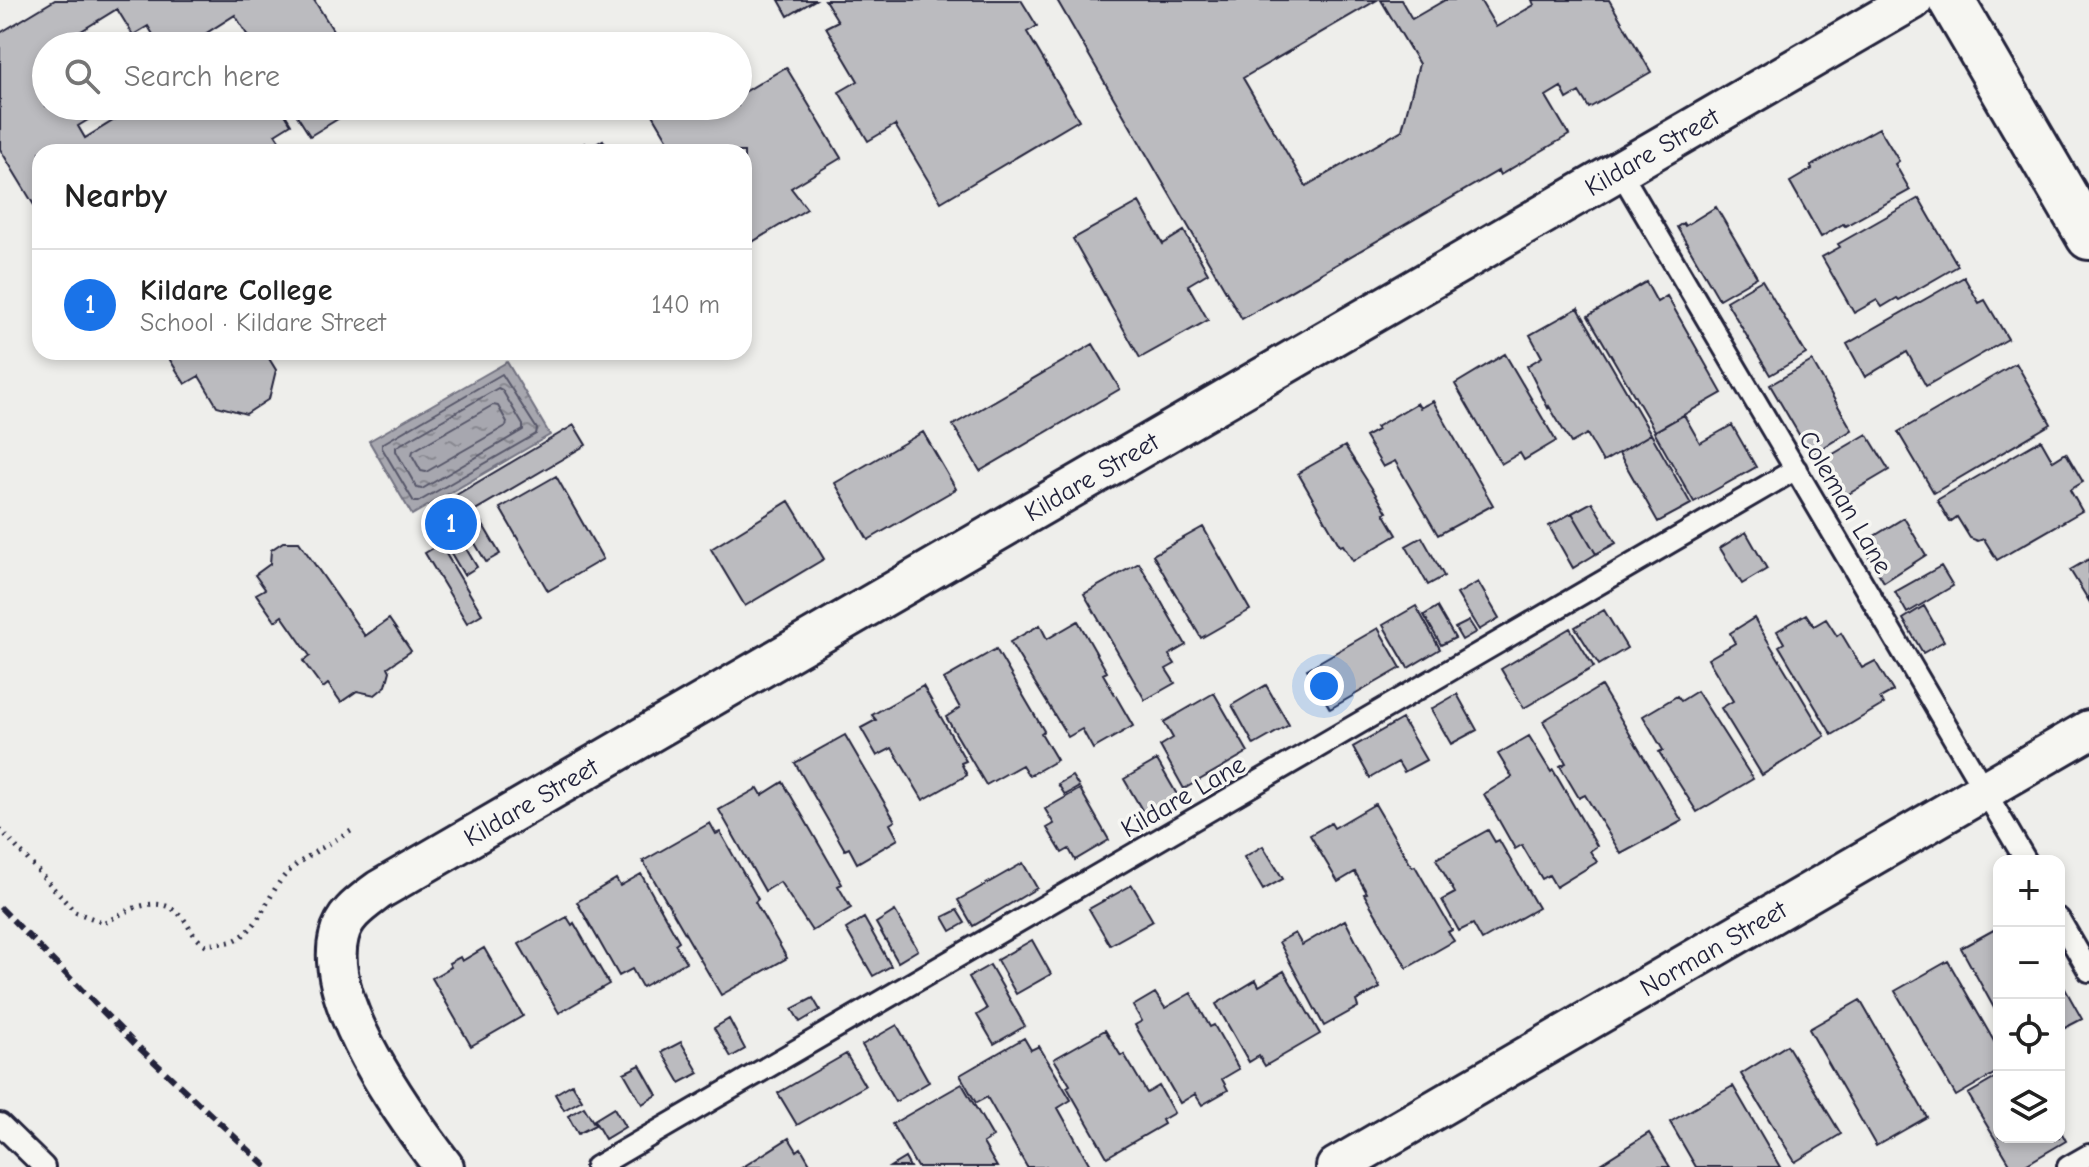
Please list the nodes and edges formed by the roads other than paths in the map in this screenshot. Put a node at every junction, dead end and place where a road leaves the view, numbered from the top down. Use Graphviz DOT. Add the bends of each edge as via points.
graph roads {
  1 [pos="1913,0"];
  2 [pos="1951,0"];
  3 [pos="1620,171"];
  4 [pos="2089,237"];
  5 [pos="1796,469"];
  6 [pos="2089,730"];
  7 [pos="1985,791"];
  8 [pos="2022,855"];
  9 [pos="2064,927"];
  10 [pos="2089,971"];
  11 [pos="0,1124"];
  12 [pos="2089,1155"];
  13 [pos="44,1167"];
  14 [pos="444,1167"];
  15 [pos="596,1167"];
  16 [pos="1336,1167"];
  17 [pos="2068,1167"];
  1 -- 3 [label="street, Kildare Street"];
  2 -- 4 [label="street"];
  3 -- 5 [label="lane, Coleman Lane"];
  3 -- 14 [label="street, Kildare Street" via="379,890 353,910 339,933 335,964 343,997 370,1054"];
  5 -- 7 [label="lane, Coleman Lane"];
  5 -- 15 [label="lane, Kildare Lane"];
  6 -- 7 [label="street, Norman Street"];
  7 -- 8 [label="lane, Coleman Lane"];
  7 -- 16 [label="street, Norman Street"];
  9 -- 10 [label="lane"];
  11 -- 13 [label="lane"];
  12 -- 17 [label="lane"];
}
